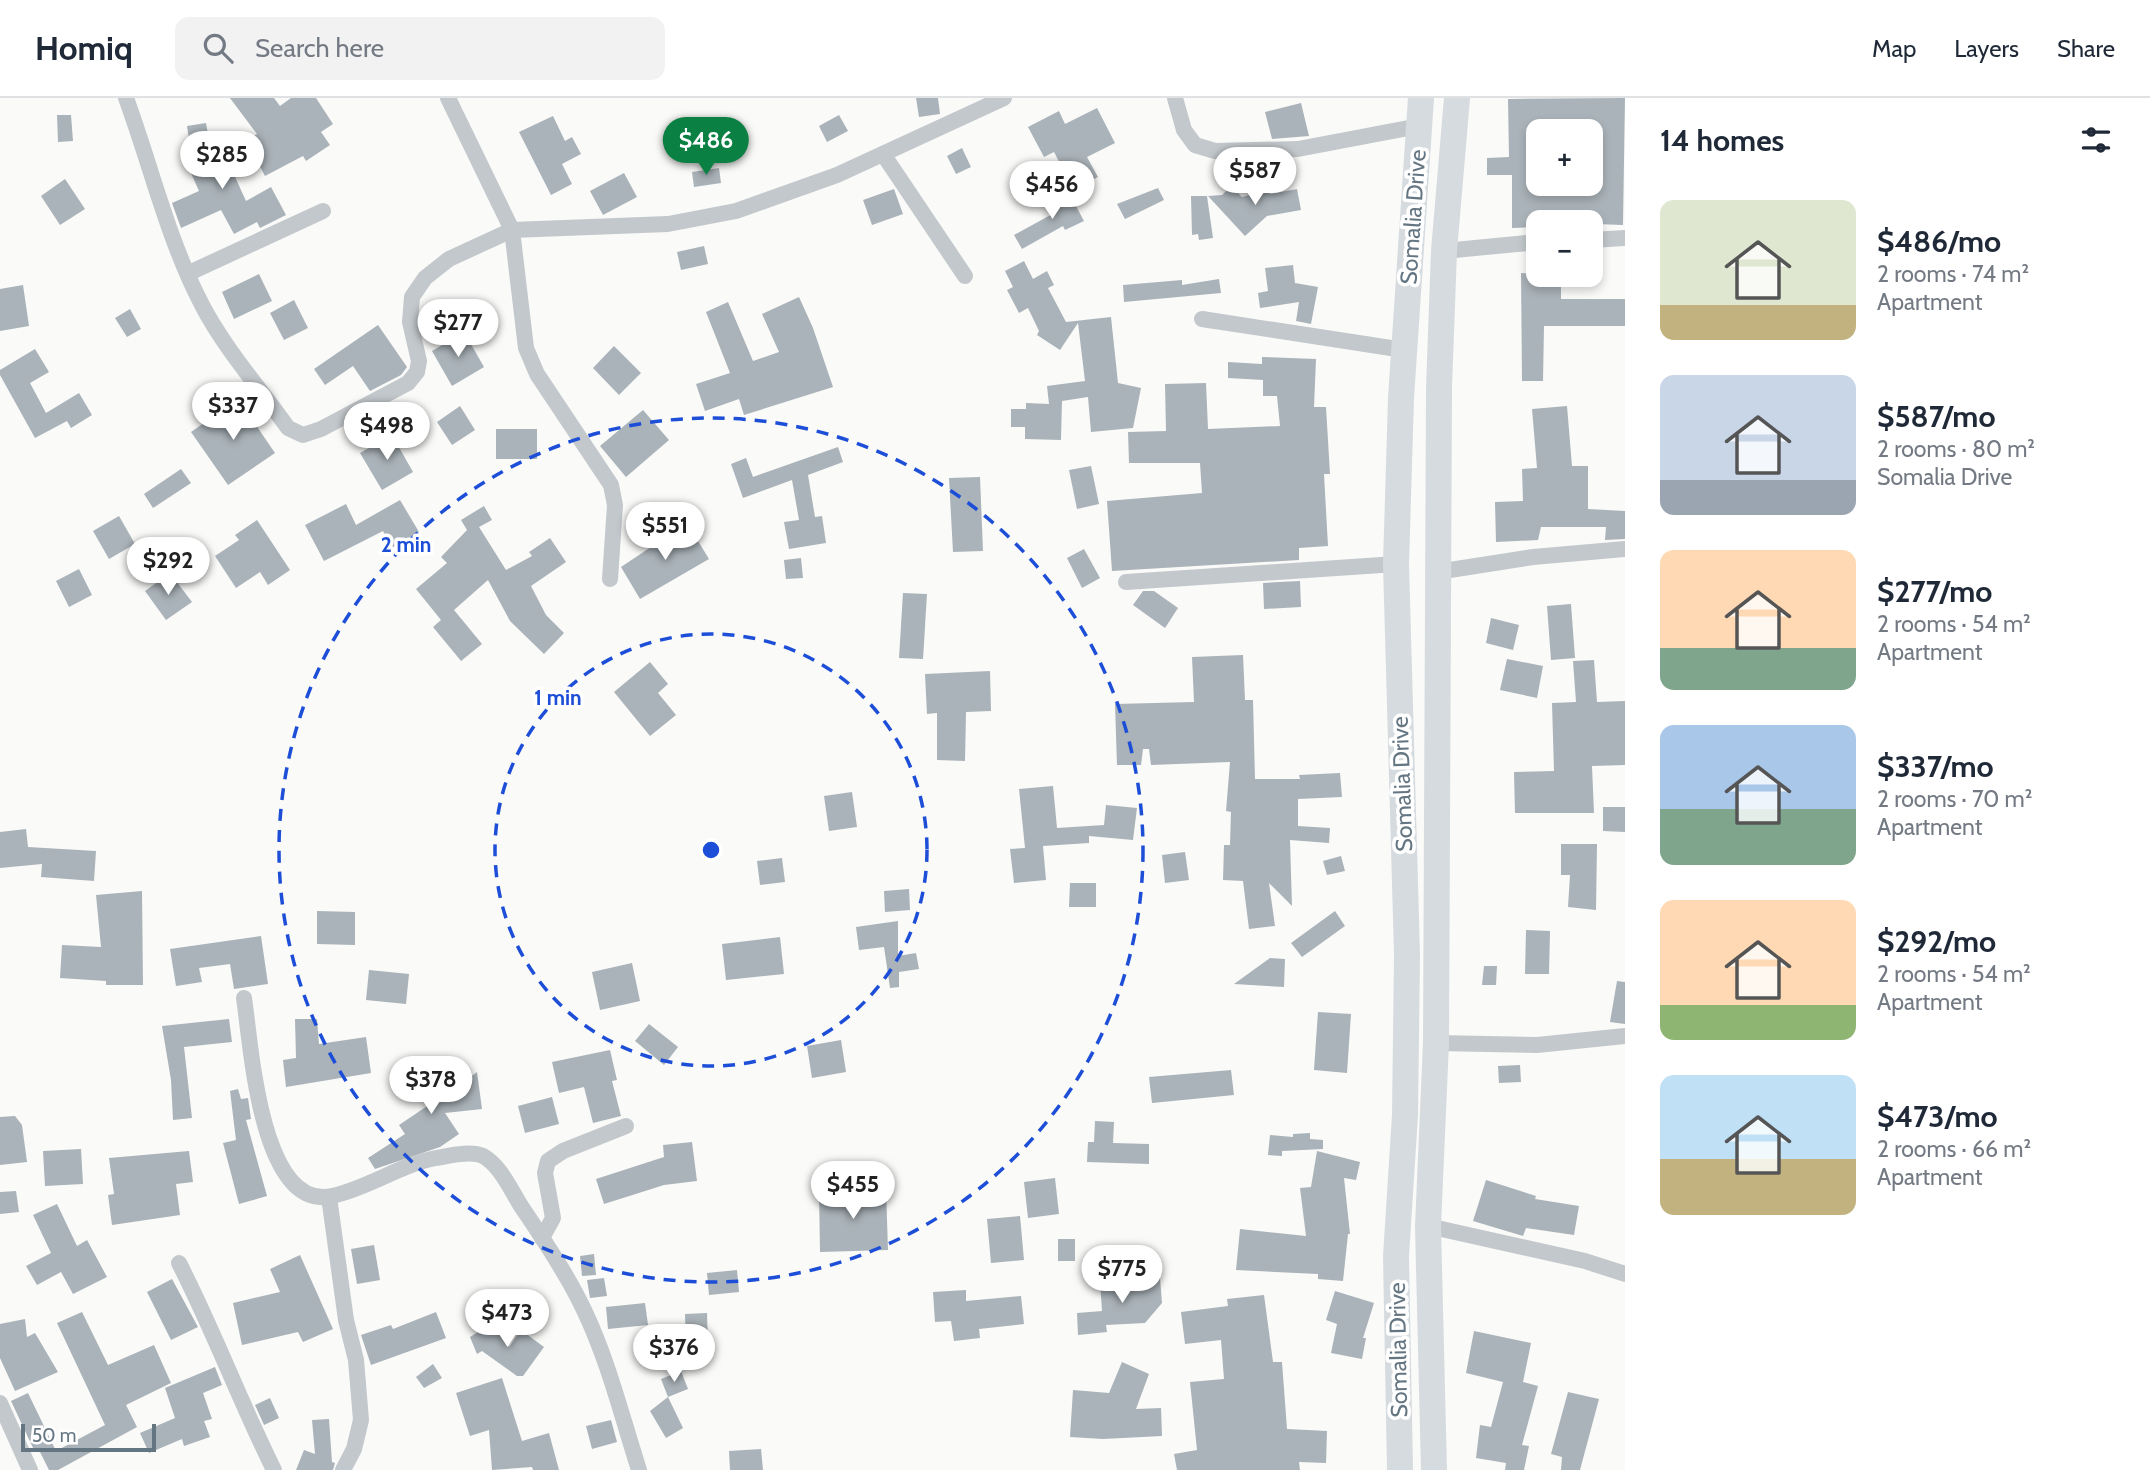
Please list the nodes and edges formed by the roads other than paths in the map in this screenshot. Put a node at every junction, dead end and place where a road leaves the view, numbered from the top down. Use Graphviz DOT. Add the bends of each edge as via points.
graph roads {
  1 [pos="144,98"];
  2 [pos="448,98"];
  3 [pos="1004,98"];
  4 [pos="1175,98"];
  5 [pos="1421,98"];
  6 [pos="1457,98"];
  7 [pos="127,102"];
  8 [pos="1419,126"];
  9 [pos="883,154"];
  10 [pos="323,211"];
  11 [pos="512,230"];
  12 [pos="1625,238"];
  13 [pos="1603,239"];
  14 [pos="1526,243"];
  15 [pos="1444,251"];
  16 [pos="189,273"];
  17 [pos="965,276"];
  18 [pos="1202,318"];
  19 [pos="1404,350"];
  20 [pos="1625,550"];
  21 [pos="1396,564"];
  22 [pos="1437,572"];
  23 [pos="610,579"];
  24 [pos="1126,582"];
  25 [pos="244,998"];
  26 [pos="1625,1036"];
  27 [pos="1436,1043"];
  28 [pos="626,1126"];
  29 [pos="329,1197"];
  30 [pos="1428,1226"];
  31 [pos="542,1237"];
  32 [pos="179,1263"];
  33 [pos="1625,1274"];
  34 [pos="0,1403"];
  35 [pos="30,1470"];
  36 [pos="274,1470"];
  37 [pos="343,1470"];
  38 [pos="639,1470"];
  39 [pos="1400,1470"];
  40 [pos="1434,1470"];
  1 -- 7 [label="street"];
  2 -- 11 [label="street"];
  3 -- 9 [label="street"];
  4 -- 8 [label="street" via="1184,130 1195,145 1215,151 1298,149"];
  5 -- 8 [label="main road, Somalia Drive"];
  6 -- 15 [label="main road, Somalia Drive"];
  7 -- 16 [label="street"];
  8 -- 19 [label="main road, Somalia Drive"];
  9 -- 11 [label="street" via="736,211 668,224"];
  9 -- 17 [label="street"];
  10 -- 16 [label="street"];
  11 -- 16 [label="street" via="449,259 425,278 412,297 410,322 419,360 408,383 303,435 288,428 226,346"];
  11 -- 23 [label="street" via="526,348 537,374 611,485 615,505"];
  12 -- 13 [label="street"];
  14 -- 15 [label="street"];
  15 -- 22 [label="main road, Somalia Drive"];
  18 -- 19 [label="street"];
  19 -- 21 [label="main road, Somalia Drive"];
  20 -- 22 [label="street" via="1533,557"];
  21 -- 24 [label="street"];
  21 -- 39 [label="main road, Somalia Drive" via="1407,954 1405,1115 1396,1256"];
  22 -- 27 [label="main road, Somalia Drive"];
  25 -- 29 [label="street" via="272,1151 282,1172 304,1193"];
  26 -- 27 [label="street" via="1537,1045"];
  27 -- 30 [label="main road, Somalia Drive"];
  28 -- 31 [label="street" via="548,1161 545,1173 553,1218"];
  29 -- 31 [label="street" via="412,1163 481,1154 493,1163"];
  29 -- 37 [label="street" via="356,1360 361,1420"];
  30 -- 33 [label="street"];
  30 -- 40 [label="main road, Somalia Drive"];
  31 -- 38 [label="street" via="584,1310"];
  32 -- 36 [label="street"];
  34 -- 35 [label="street"];
}
